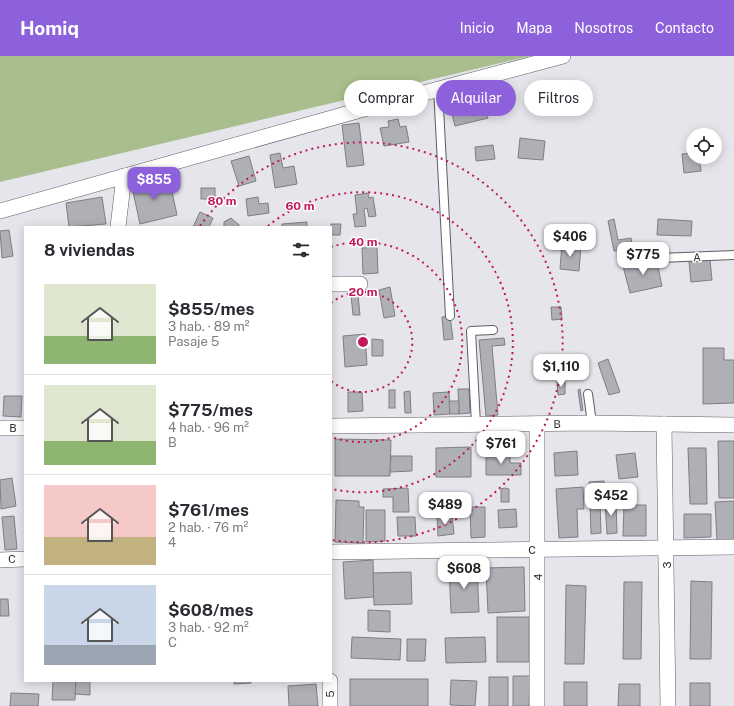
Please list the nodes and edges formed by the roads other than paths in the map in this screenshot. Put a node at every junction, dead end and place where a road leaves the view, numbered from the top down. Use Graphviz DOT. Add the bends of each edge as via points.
graph roads {
  1 [pos="563,56"];
  2 [pos="469,80"];
  3 [pos="436,89"];
  4 [pos="439,116"];
  5 [pos="124,176"];
  6 [pos="0,211"];
  7 [pos="118,226"];
  8 [pos="734,255"];
  9 [pos="659,258"];
  10 [pos="332,284"];
  11 [pos="360,284"];
  12 [pos="450,316"];
  13 [pos="493,330"];
  14 [pos="588,394"];
  15 [pos="592,423"];
  16 [pos="476,424"];
  17 [pos="537,424"];
  18 [pos="664,424"];
  19 [pos="734,425"];
  20 [pos="332,426"];
  21 [pos="0,428"];
  22 [pos="24,428"];
  23 [pos="734,547"];
  24 [pos="667,548"];
  25 [pos="539,550"];
  26 [pos="332,552"];
  27 [pos="24,559"];
  28 [pos="0,560"];
  29 [pos="330,682"];
  30 [pos="330,706"];
  31 [pos="537,706"];
  32 [pos="668,706"];
  1 -- 2 [label="street"];
  3 -- 5 [label="street"];
  4 -- 12 [label="lane"];
  5 -- 6 [label="street"];
  5 -- 7 [label="street"];
  8 -- 9 [label="lane, A"];
  10 -- 11 [label="street"];
  13 -- 16 [label="lane" via="471,331"];
  14 -- 15 [label="lane"];
  15 -- 17 [label="street, B"];
  15 -- 18 [label="street, B"];
  16 -- 17 [label="street, B"];
  16 -- 20 [label="street, B"];
  17 -- 25 [label="street, 4"];
  18 -- 19 [label="street, B"];
  18 -- 24 [label="street, 3"];
  21 -- 22 [label="street, B"];
  23 -- 24 [label="street, C"];
  24 -- 25 [label="street, C"];
  24 -- 32 [label="street, 3"];
  25 -- 26 [label="street, C"];
  25 -- 31 [label="street, 4"];
  27 -- 28 [label="street, C"];
  29 -- 30 [label="street, 5"];
}
